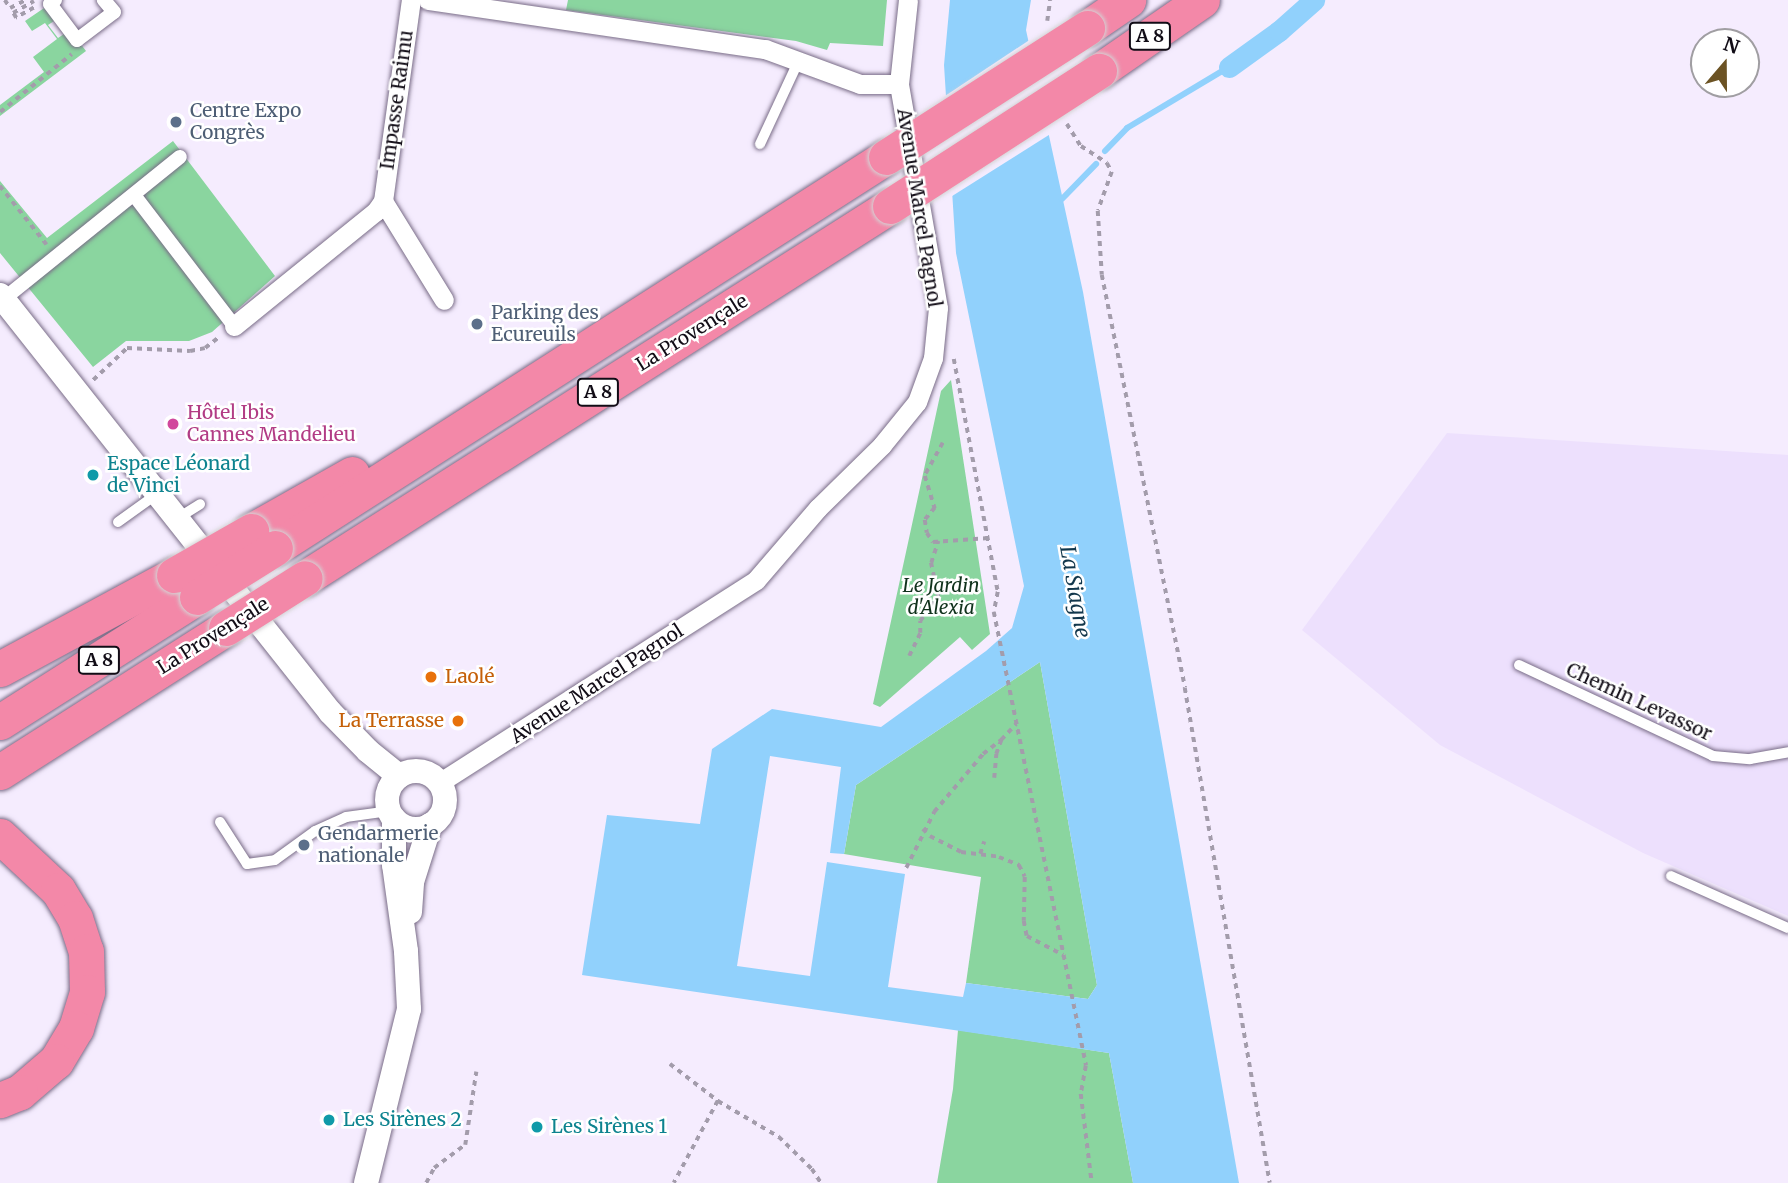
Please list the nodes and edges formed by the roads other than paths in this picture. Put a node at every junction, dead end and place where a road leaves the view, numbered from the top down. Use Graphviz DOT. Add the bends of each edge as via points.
graph roads {
  1 [pos="55,0"];
  2 [pos="104,0"];
  3 [pos="411,0"];
  4 [pos="908,0"];
  5 [pos="1128,0"];
  6 [pos="1202,0"];
  7 [pos="435,1"];
  8 [pos="510,6"];
  9 [pos="799,60"];
  10 [pos="899,84"];
  11 [pos="760,144"];
  12 [pos="180,157"];
  13 [pos="134,195"];
  14 [pos="383,201"];
  15 [pos="1,298"];
  16 [pos="444,300"];
  17 [pos="234,326"];
  18 [pos="158,493"];
  19 [pos="200,503"];
  20 [pos="177,518"];
  21 [pos="118,522"];
  22 [pos="186,586"];
  23 [pos="1519,666"];
  24 [pos="0,669"];
  25 [pos="0,722"];
  26 [pos="42,745"];
  27 [pos="1788,752"];
  28 [pos="0,772"];
  29 [pos="399,776"];
  30 [pos="439,783"];
  31 [pos="0,786"];
  32 [pos="391,815"];
  33 [pos="220,822"];
  34 [pos="430,825"];
  35 [pos="0,836"];
  36 [pos="0,856"];
  37 [pos="1671,876"];
  38 [pos="1788,928"];
  39 [pos="406,951"];
  40 [pos="0,1081"];
  41 [pos="0,1100"];
  42 [pos="366,1183"];
  1 -- 2 [label="street" via="50,4 77,40 114,12"];
  3 -- 14 [label="street, Impasse Raimu"];
  4 -- 10 [label="street"];
  5 -- 22 [label="highway, A 8, bridge" via="477,420"];
  6 -- 26 [label="highway, La Provençale / A 8, bridge" via="890,206"];
  7 -- 8 [label="street, Avenue Marcel Pagnol"];
  8 -- 9 [label="street, Avenue Marcel Pagnol" via="765,49"];
  9 -- 10 [label="street, Avenue Marcel Pagnol" via="860,84"];
  9 -- 11 [label="lane"];
  10 -- 30 [label="street, Avenue Marcel Pagnol" via="938,308 933,358 925,385 907,417 756,580"];
  12 -- 13 [label="street"];
  13 -- 15 [label="street"];
  13 -- 17 [label="street"];
  14 -- 16 [label="street"];
  14 -- 17 [label="street"];
  15 -- 18 [label="street"];
  18 -- 20 [label="street"];
  18 -- 21 [label="lane"];
  19 -- 20 [label="lane"];
  20 -- 29 [label="street" via="330,712"];
  22 -- 24 [label="highway"];
  22 -- 25 [label="highway, A 8"];
  23 -- 27 [label="lane, Chemin Levassor" via="1713,756 1750,759"];
  26 -- 28 [label="highway, La Provençale / A 8"];
  26 -- 31 [label="highway"];
  29 -- 30 [label="street" via="425,772"];
  29 -- 32 [label="street" via="388,792"];
  30 -- 34 [label="street" via="444,808"];
  32 -- 33 [label="lane" via="346,817 315,831 275,860 247,864"];
  32 -- 34 [label="street" via="410,828"];
  32 -- 39 [label="street"];
  34 -- 39 [label="street" via="412,881"];
  35 -- 41 [label="highway" via="58,890 75,918 86,951 87,992 76,1028 56,1061 20,1092"];
  36 -- 40 [label="highway" via="46,901 61,925 71,990 62,1021 44,1050"];
  37 -- 38 [label="lane"];
  39 -- 42 [label="street" via="409,1009"];
}
